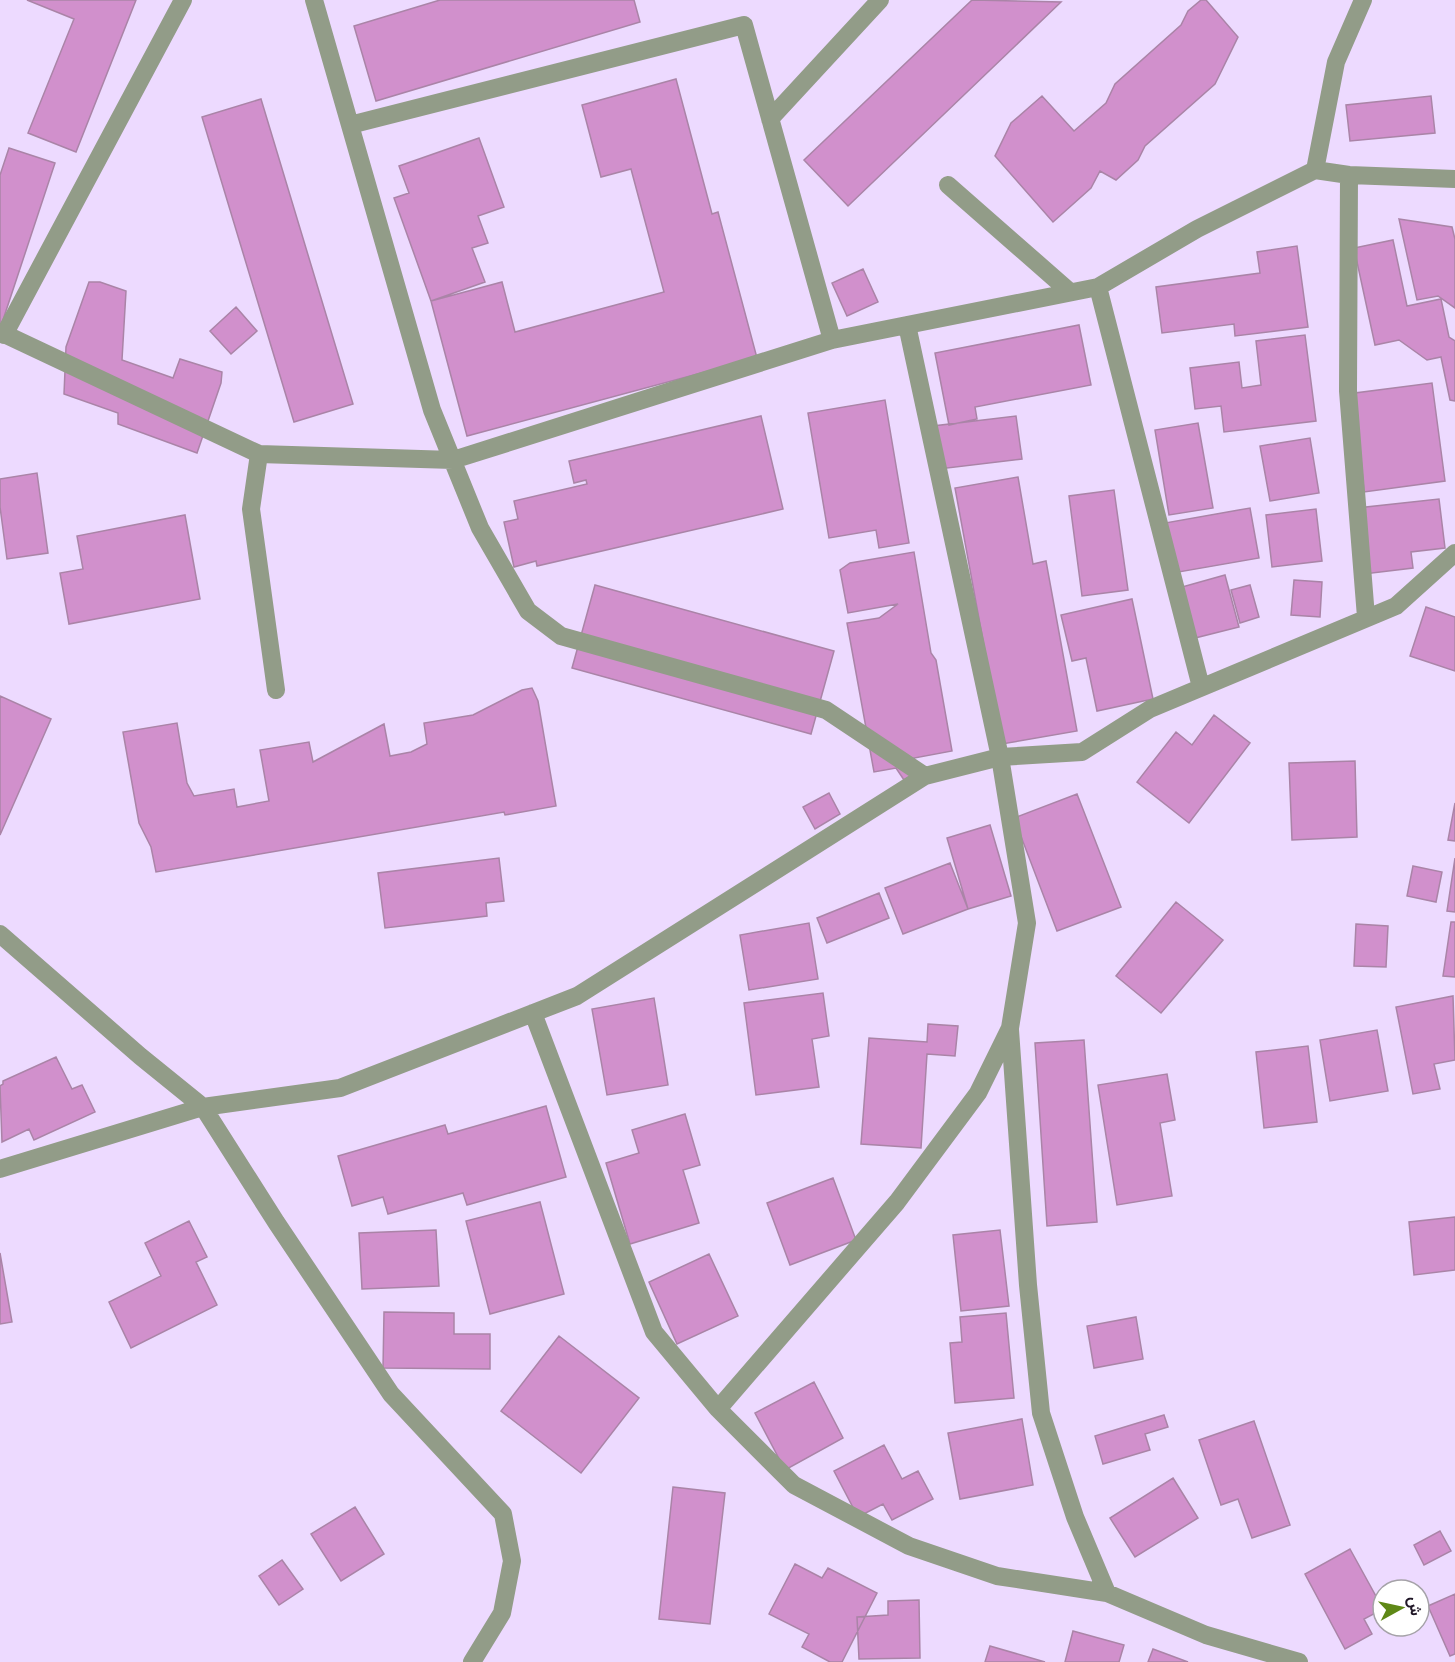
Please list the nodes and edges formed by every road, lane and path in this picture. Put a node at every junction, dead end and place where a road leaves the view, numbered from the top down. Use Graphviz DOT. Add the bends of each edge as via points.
graph roads {
  1 [pos="183,0"];
  2 [pos="314,0"];
  3 [pos="880,0"];
  4 [pos="1363,0"];
  5 [pos="770,119"];
  6 [pos="350,125"];
  7 [pos="1315,170"];
  8 [pos="1349,175"];
  9 [pos="1455,179"];
  10 [pos="948,185"];
  11 [pos="1098,287"];
  12 [pos="1070,292"];
  13 [pos="907,325"];
  14 [pos="2,333"];
  15 [pos="832,340"];
  16 [pos="259,454"];
  17 [pos="453,460"];
  18 [pos="1455,553"];
  19 [pos="1366,617"];
  20 [pos="1201,687"];
  21 [pos="276,690"];
  22 [pos="1000,757"];
  23 [pos="925,777"];
  24 [pos="0,934"];
  25 [pos="532,1013"];
  26 [pos="1010,1028"];
  27 [pos="202,1107"];
  28 [pos="0,1169"];
  29 [pos="718,1409"];
  30 [pos="1107,1593"];
  31 [pos="472,1662"];
  32 [pos="1299,1662"];
  1 -- 14 [label="street"];
  2 -- 6 [label="street"];
  3 -- 5 [label="street"];
  4 -- 7 [label="street" via="1336,62"];
  5 -- 6 [label="street" via="744,25"];
  5 -- 15 [label="street"];
  6 -- 17 [label="street" via="432,410"];
  7 -- 8 [label="street"];
  7 -- 11 [label="street" via="1197,229"];
  8 -- 9 [label="street"];
  8 -- 19 [label="street" via="1348,392"];
  10 -- 12 [label="street"];
  11 -- 12 [label="street"];
  11 -- 20 [label="street"];
  12 -- 13 [label="street"];
  13 -- 15 [label="street"];
  13 -- 22 [label="street"];
  14 -- 16 [label="street"];
  15 -- 17 [label="street"];
  16 -- 17 [label="street"];
  16 -- 21 [label="street" via="251,509"];
  17 -- 23 [label="street" via="480,528 528,611 561,636 826,710"];
  18 -- 19 [label="street" via="1396,606"];
  19 -- 20 [label="street"];
  20 -- 22 [label="street" via="1150,709 1082,752"];
  22 -- 23 [label="street"];
  22 -- 26 [label="street" via="1027,923"];
  23 -- 25 [label="street" via="577,996"];
  24 -- 27 [label="street"];
  25 -- 27 [label="street" via="340,1088"];
  25 -- 29 [label="street" via="654,1332"];
  26 -- 29 [label="street" via="978,1093 897,1202"];
  26 -- 30 [label="street" via="1041,1413 1075,1517"];
  27 -- 28 [label="street"];
  27 -- 31 [label="street" via="391,1394 503,1514 512,1561 502,1613"];
  29 -- 30 [label="street" via="794,1485 909,1546 997,1576"];
  30 -- 32 [label="street" via="1206,1635"];
}
